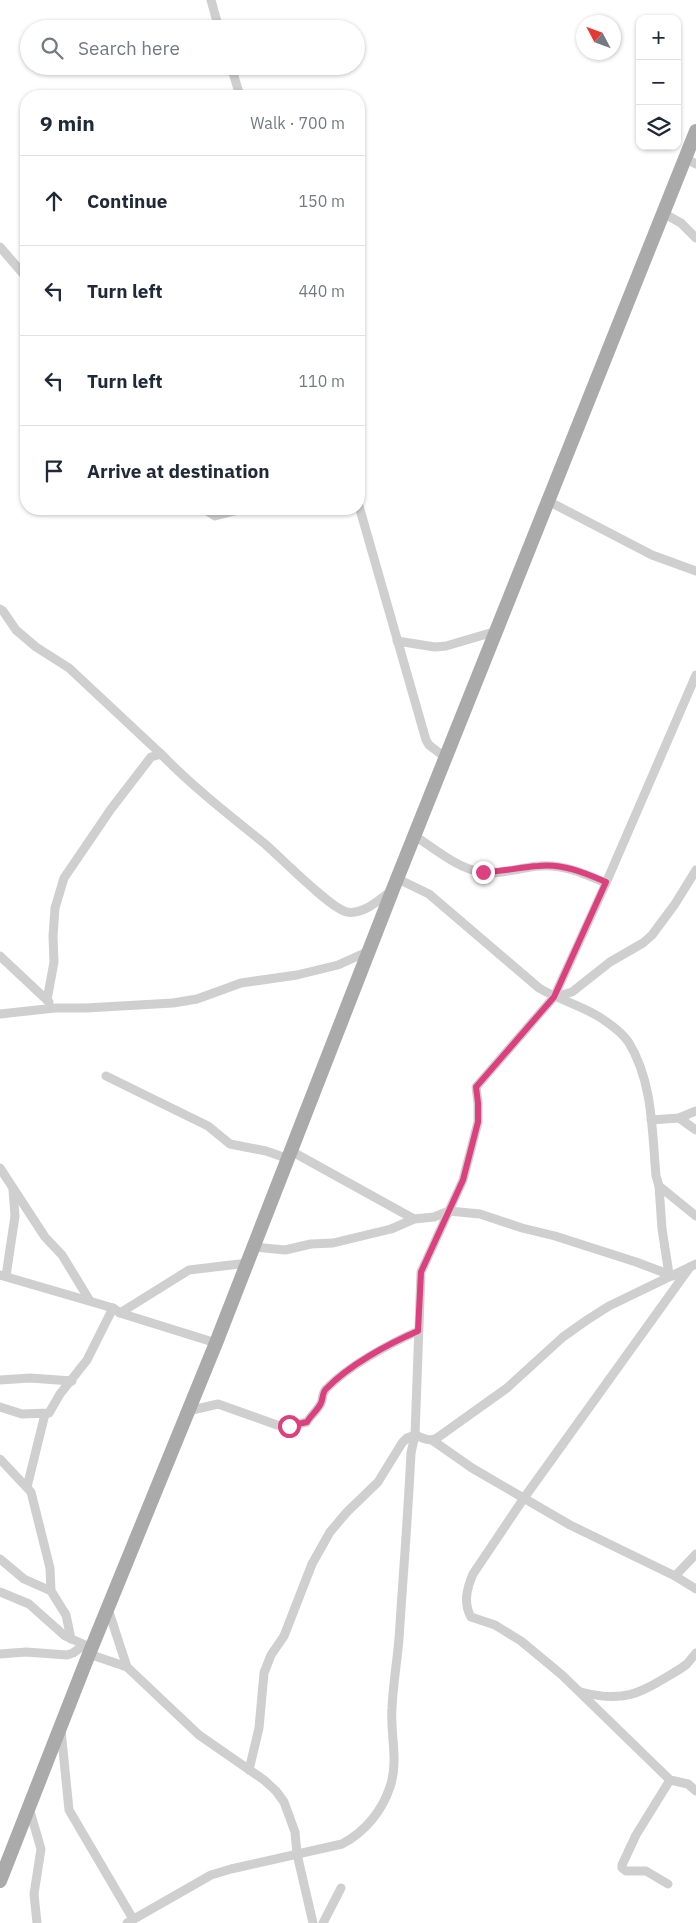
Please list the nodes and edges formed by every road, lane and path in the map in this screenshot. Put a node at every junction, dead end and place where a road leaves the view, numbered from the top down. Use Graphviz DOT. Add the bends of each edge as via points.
graph roads {
  1 [pos="210,0"];
  2 [pos="216,20"];
  3 [pos="234,75"];
  4 [pos="238,90"];
  5 [pos="696,131"];
  6 [pos="691,161"];
  7 [pos="663,213"];
  8 [pos="696,238"];
  9 [pos="0,247"];
  10 [pos="20,270"];
  11 [pos="548,501"];
  12 [pos="362,515"];
  13 [pos="696,571"];
  14 [pos="0,609"];
  15 [pos="498,631"];
  16 [pos="398,641"];
  17 [pos="696,675"];
  18 [pos="161,754"];
  19 [pos="446,758"];
  20 [pos="415,836"];
  21 [pos="696,870"];
  22 [pos="606,882"];
  23 [pos="395,884"];
  24 [pos="369,951"];
  25 [pos="0,956"];
  26 [pos="554,997"];
  27 [pos="47,1000"];
  28 [pos="55,1008"];
  29 [pos="0,1014"];
  30 [pos="106,1076"];
  31 [pos="696,1111"];
  32 [pos="680,1118"];
  33 [pos="651,1120"];
  34 [pos="696,1130"];
  35 [pos="290,1155"];
  36 [pos="0,1168"];
  37 [pos="12,1185"];
  38 [pos="659,1186"];
  39 [pos="449,1211"];
  40 [pos="696,1216"];
  41 [pos="414,1219"];
  42 [pos="253,1247"];
  43 [pos="248,1263"];
  44 [pos="693,1265"];
  45 [pos="671,1275"];
  46 [pos="3,1276"];
  47 [pos="90,1301"];
  48 [pos="116,1310"];
  49 [pos="418,1331"];
  50 [pos="216,1343"];
  51 [pos="0,1380"];
  52 [pos="72,1381"];
  53 [pos="0,1407"];
  54 [pos="188,1410"];
  55 [pos="45,1414"];
  56 [pos="415,1435"];
  57 [pos="432,1440"];
  58 [pos="0,1458"];
  59 [pos="27,1487"];
  60 [pos="524,1498"];
  61 [pos="696,1554"];
  62 [pos="0,1559"];
  63 [pos="675,1576"];
  64 [pos="696,1589"];
  65 [pos="51,1591"];
  66 [pos="0,1592"];
  67 [pos="108,1609"];
  68 [pos="71,1639"];
  69 [pos="88,1649"];
  70 [pos="696,1653"];
  71 [pos="0,1654"];
  72 [pos="127,1667"];
  73 [pos="580,1692"];
  74 [pos="60,1728"];
  75 [pos="249,1770"];
  76 [pos="670,1780"];
  77 [pos="694,1788"];
  78 [pos="29,1808"];
  79 [pos="297,1854"];
  80 [pos="0,1881"];
  81 [pos="668,1884"];
  82 [pos="341,1888"];
  83 [pos="130,1922"];
  84 [pos="37,1923"];
  85 [pos="314,1923"];
  86 [pos="323,1923"];
  1 -- 2 [label="street"];
  3 -- 4 [label="street"];
  5 -- 6 [label="main road"];
  6 -- 7 [label="main road"];
  7 -- 8 [label="street"];
  7 -- 11 [label="main road"];
  9 -- 10 [label="street"];
  11 -- 13 [label="street" via="652,555"];
  11 -- 15 [label="main road"];
  12 -- 16 [label="street"];
  14 -- 18 [label="street" via="16,630 69,668"];
  15 -- 16 [label="street" via="446,646"];
  15 -- 19 [label="main road"];
  16 -- 19 [label="street" via="426,740"];
  17 -- 22 [label="street"];
  18 -- 23 [label="street" via="200,792 345,912 356,913 375,902"];
  18 -- 27 [label="street" via="146,761 64,878 54,908 54,962"];
  19 -- 20 [label="main road"];
  20 -- 22 [label="street" via="471,869 493,872 556,866"];
  20 -- 23 [label="main road"];
  21 -- 26 [label="street" via="652,935 572,992"];
  22 -- 26 [label="street"];
  23 -- 24 [label="main road"];
  23 -- 26 [label="street" via="429,894"];
  24 -- 28 [label="street" via="338,965 241,983 197,999"];
  24 -- 35 [label="main road"];
  25 -- 27 [label="street"];
  26 -- 33 [label="street" via="603,1019 629,1042 645,1079"];
  26 -- 39 [label="street" via="476,1087 478,1122 463,1180"];
  27 -- 28 [label="street"];
  28 -- 29 [label="street"];
  30 -- 35 [label="street" via="208,1126 230,1144"];
  31 -- 32 [label="street"];
  32 -- 33 [label="street"];
  32 -- 34 [label="street"];
  33 -- 38 [label="street"];
  35 -- 41 [label="street"];
  35 -- 42 [label="main road"];
  36 -- 37 [label="street"];
  37 -- 46 [label="street" via="15,1216"];
  37 -- 47 [label="street"];
  38 -- 40 [label="street"];
  38 -- 45 [label="street" via="662,1229"];
  39 -- 41 [label="street"];
  39 -- 45 [label="street" via="480,1214"];
  39 -- 49 [label="street" via="421,1272"];
  41 -- 42 [label="street" via="391,1230 333,1243 285,1250"];
  42 -- 43 [label="main road"];
  43 -- 48 [label="street" via="189,1270"];
  43 -- 50 [label="main road"];
  44 -- 45 [label="street"];
  44 -- 60 [label="street"];
  45 -- 57 [label="street" via="587,1320 563,1337 507,1388"];
  46 -- 47 [label="street"];
  47 -- 48 [label="street"];
  48 -- 50 [label="street"];
  48 -- 52 [label="street"];
  49 -- 54 [label="street" via="350,1368 324,1390 320,1405 307,1422 277,1425 218,1404"];
  49 -- 56 [label="street"];
  50 -- 54 [label="main road"];
  51 -- 52 [label="street"];
  52 -- 55 [label="street"];
  53 -- 55 [label="street" via="22,1414"];
  54 -- 67 [label="main road"];
  55 -- 59 [label="street"];
  56 -- 57 [label="street"];
  56 -- 75 [label="street" via="402,1443 378,1482 337,1522 321,1546 284,1636 264,1672 259,1728"];
  56 -- 79 [label="street" via="392,1706 395,1766 391,1783 379,1810 353,1838 332,1848"];
  57 -- 60 [label="street"];
  58 -- 59 [label="street"];
  59 -- 65 [label="street" via="50,1568"];
  60 -- 63 [label="street" via="570,1525"];
  60 -- 73 [label="street" via="467,1586 468,1612 473,1619 495,1625 521,1641"];
  61 -- 63 [label="street"];
  62 -- 65 [label="street" via="24,1579"];
  63 -- 64 [label="street"];
  65 -- 68 [label="street" via="66,1615"];
  66 -- 68 [label="street" via="29,1604"];
  67 -- 69 [label="main road"];
  67 -- 72 [label="street"];
  68 -- 69 [label="street"];
  69 -- 71 [label="street" via="66,1655"];
  69 -- 72 [label="street"];
  69 -- 74 [label="main road"];
  70 -- 73 [label="street" via="680,1669 635,1694 609,1698"];
  72 -- 75 [label="street" via="199,1735"];
  73 -- 76 [label="street"];
  74 -- 78 [label="main road"];
  74 -- 83 [label="street" via="69,1810 121,1896"];
  75 -- 79 [label="street" via="264,1780 284,1802 295,1832"];
  76 -- 77 [label="street"];
  76 -- 81 [label="street" via="636,1835 622,1865 626,1871 646,1871"];
  78 -- 80 [label="main road"];
  78 -- 84 [label="street" via="41,1848 34,1894"];
  79 -- 83 [label="street" via="211,1875"];
  79 -- 85 [label="street"];
  82 -- 86 [label="street"];
}
